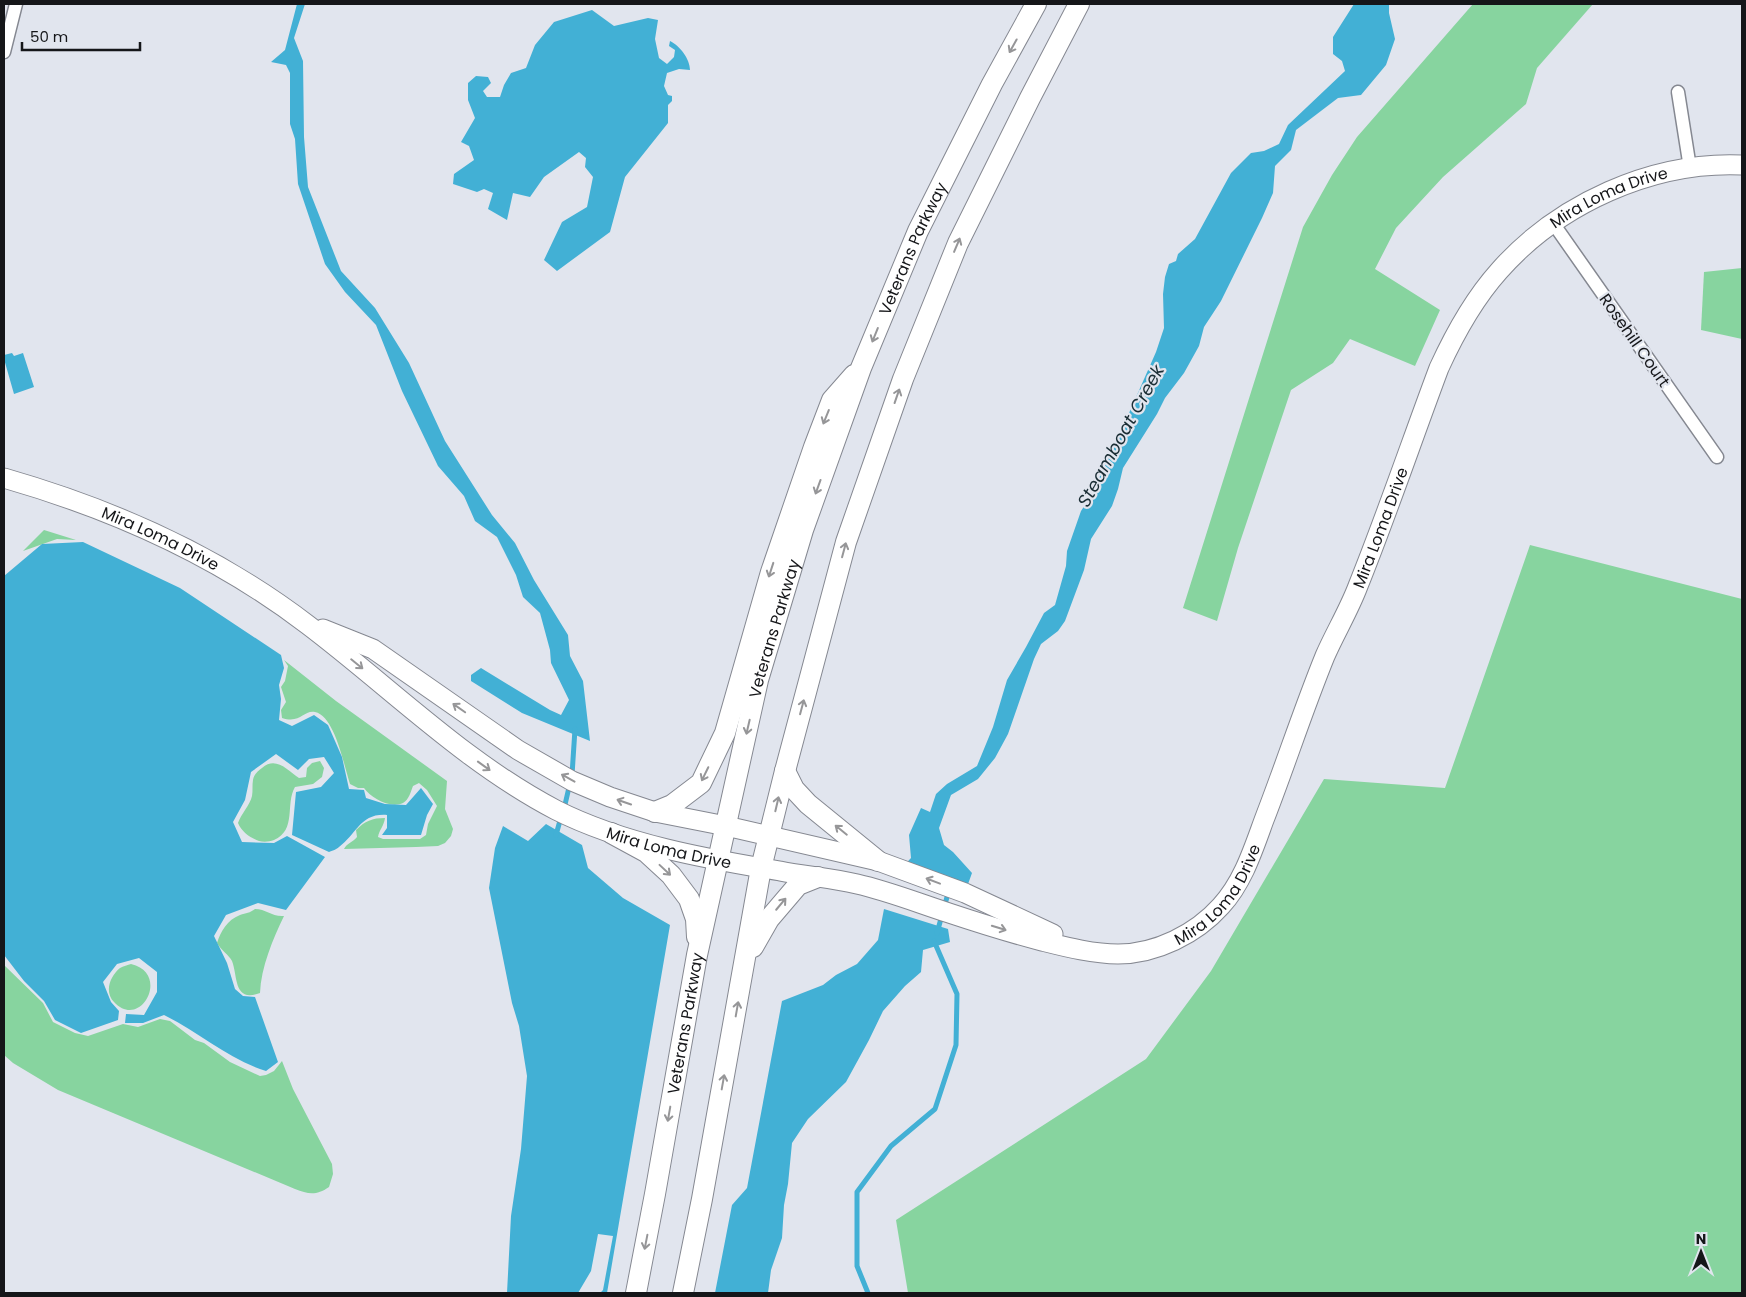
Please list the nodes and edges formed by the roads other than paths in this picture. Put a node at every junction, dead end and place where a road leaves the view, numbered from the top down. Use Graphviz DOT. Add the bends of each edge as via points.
graph roads {
  1 [pos="16,4"];
  2 [pos="1036,4"];
  3 [pos="1079,4"];
  4 [pos="4,52"];
  5 [pos="1678,92"];
  6 [pos="1742,165"];
  7 [pos="1690,168"];
  8 [pos="1553,223"];
  9 [pos="863,364"];
  10 [pos="1717,457"];
  11 [pos="4,478"];
  12 [pos="305,623"];
  13 [pos="785,771"];
  14 [pos="655,812"];
  15 [pos="726,826"];
  16 [pos="611,833"];
  17 [pos="769,836"];
  18 [pos="718,860"];
  19 [pos="878,861"];
  20 [pos="762,868"];
  21 [pos="818,877"];
  22 [pos="1087,950"];
  23 [pos="697,955"];
  24 [pos="746,959"];
  25 [pos="636,1293"];
  26 [pos="683,1293"];
  1 -- 4 [label="street"];
  2 -- 9 [label="main road, Veterans Parkway, one-way" via="918,231"];
  13 -- 3 [label="main road, one-way" via="846,542 903,379 958,243"];
  5 -- 7 [label="street"];
  6 -- 7 [label="street, Mira Loma Drive"];
  7 -- 8 [label="street, Mira Loma Drive" via="1624,185"];
  8 -- 10 [label="street, Rosehill Court"];
  8 -- 22 [label="street, Mira Loma Drive" via="1499,271 1454,334 1357,590 1326,656 1237,886 1220,908 1198,927 1175,940 1146,950 1119,954"];
  9 -- 14 [label="main road, one-way" via="832,400 814,446 771,572 724,733 700,783 672,805"];
  9 -- 15 [label="main road, Veterans Parkway, one-way" via="803,530 761,671"];
  11 -- 12 [label="street, Mira Loma Drive" via="98,509 151,532 256,589"];
  14 -- 12 [label="street, Mira Loma Drive, one-way" via="572,781 518,750 372,648"];
  12 -- 16 [label="street, Mira Loma Drive, one-way" via="478,762 543,802"];
  17 -- 13 [label="main road, one-way"];
  19 -- 13 [label="main road, one-way" via="808,804 794,789"];
  14 -- 15 [label="street, Mira Loma Drive"];
  15 -- 17 [label="street, Mira Loma Drive"];
  15 -- 18 [label="main road, Veterans Parkway"];
  16 -- 18 [label="street, Mira Loma Drive"];
  16 -- 23 [label="main road, one-way" via="646,852 671,875 689,900 696,919"];
  17 -- 19 [label="street, Mira Loma Drive"];
  17 -- 20 [label="main road"];
  18 -- 20 [label="street, Mira Loma Drive"];
  18 -- 23 [label="main road, Veterans Parkway"];
  22 -- 19 [label="street, Mira Loma Drive, one-way" via="965,893"];
  20 -- 21 [label="street, Mira Loma Drive"];
  20 -- 24 [label="main road"];
  21 -- 22 [label="street, Mira Loma Drive, one-way" via="887,892 1030,938"];
  24 -- 21 [label="main road, one-way" via="768,919 798,885"];
  23 -- 25 [label="main road, Veterans Parkway, one-way"];
  26 -- 24 [label="main road, one-way"];
}
